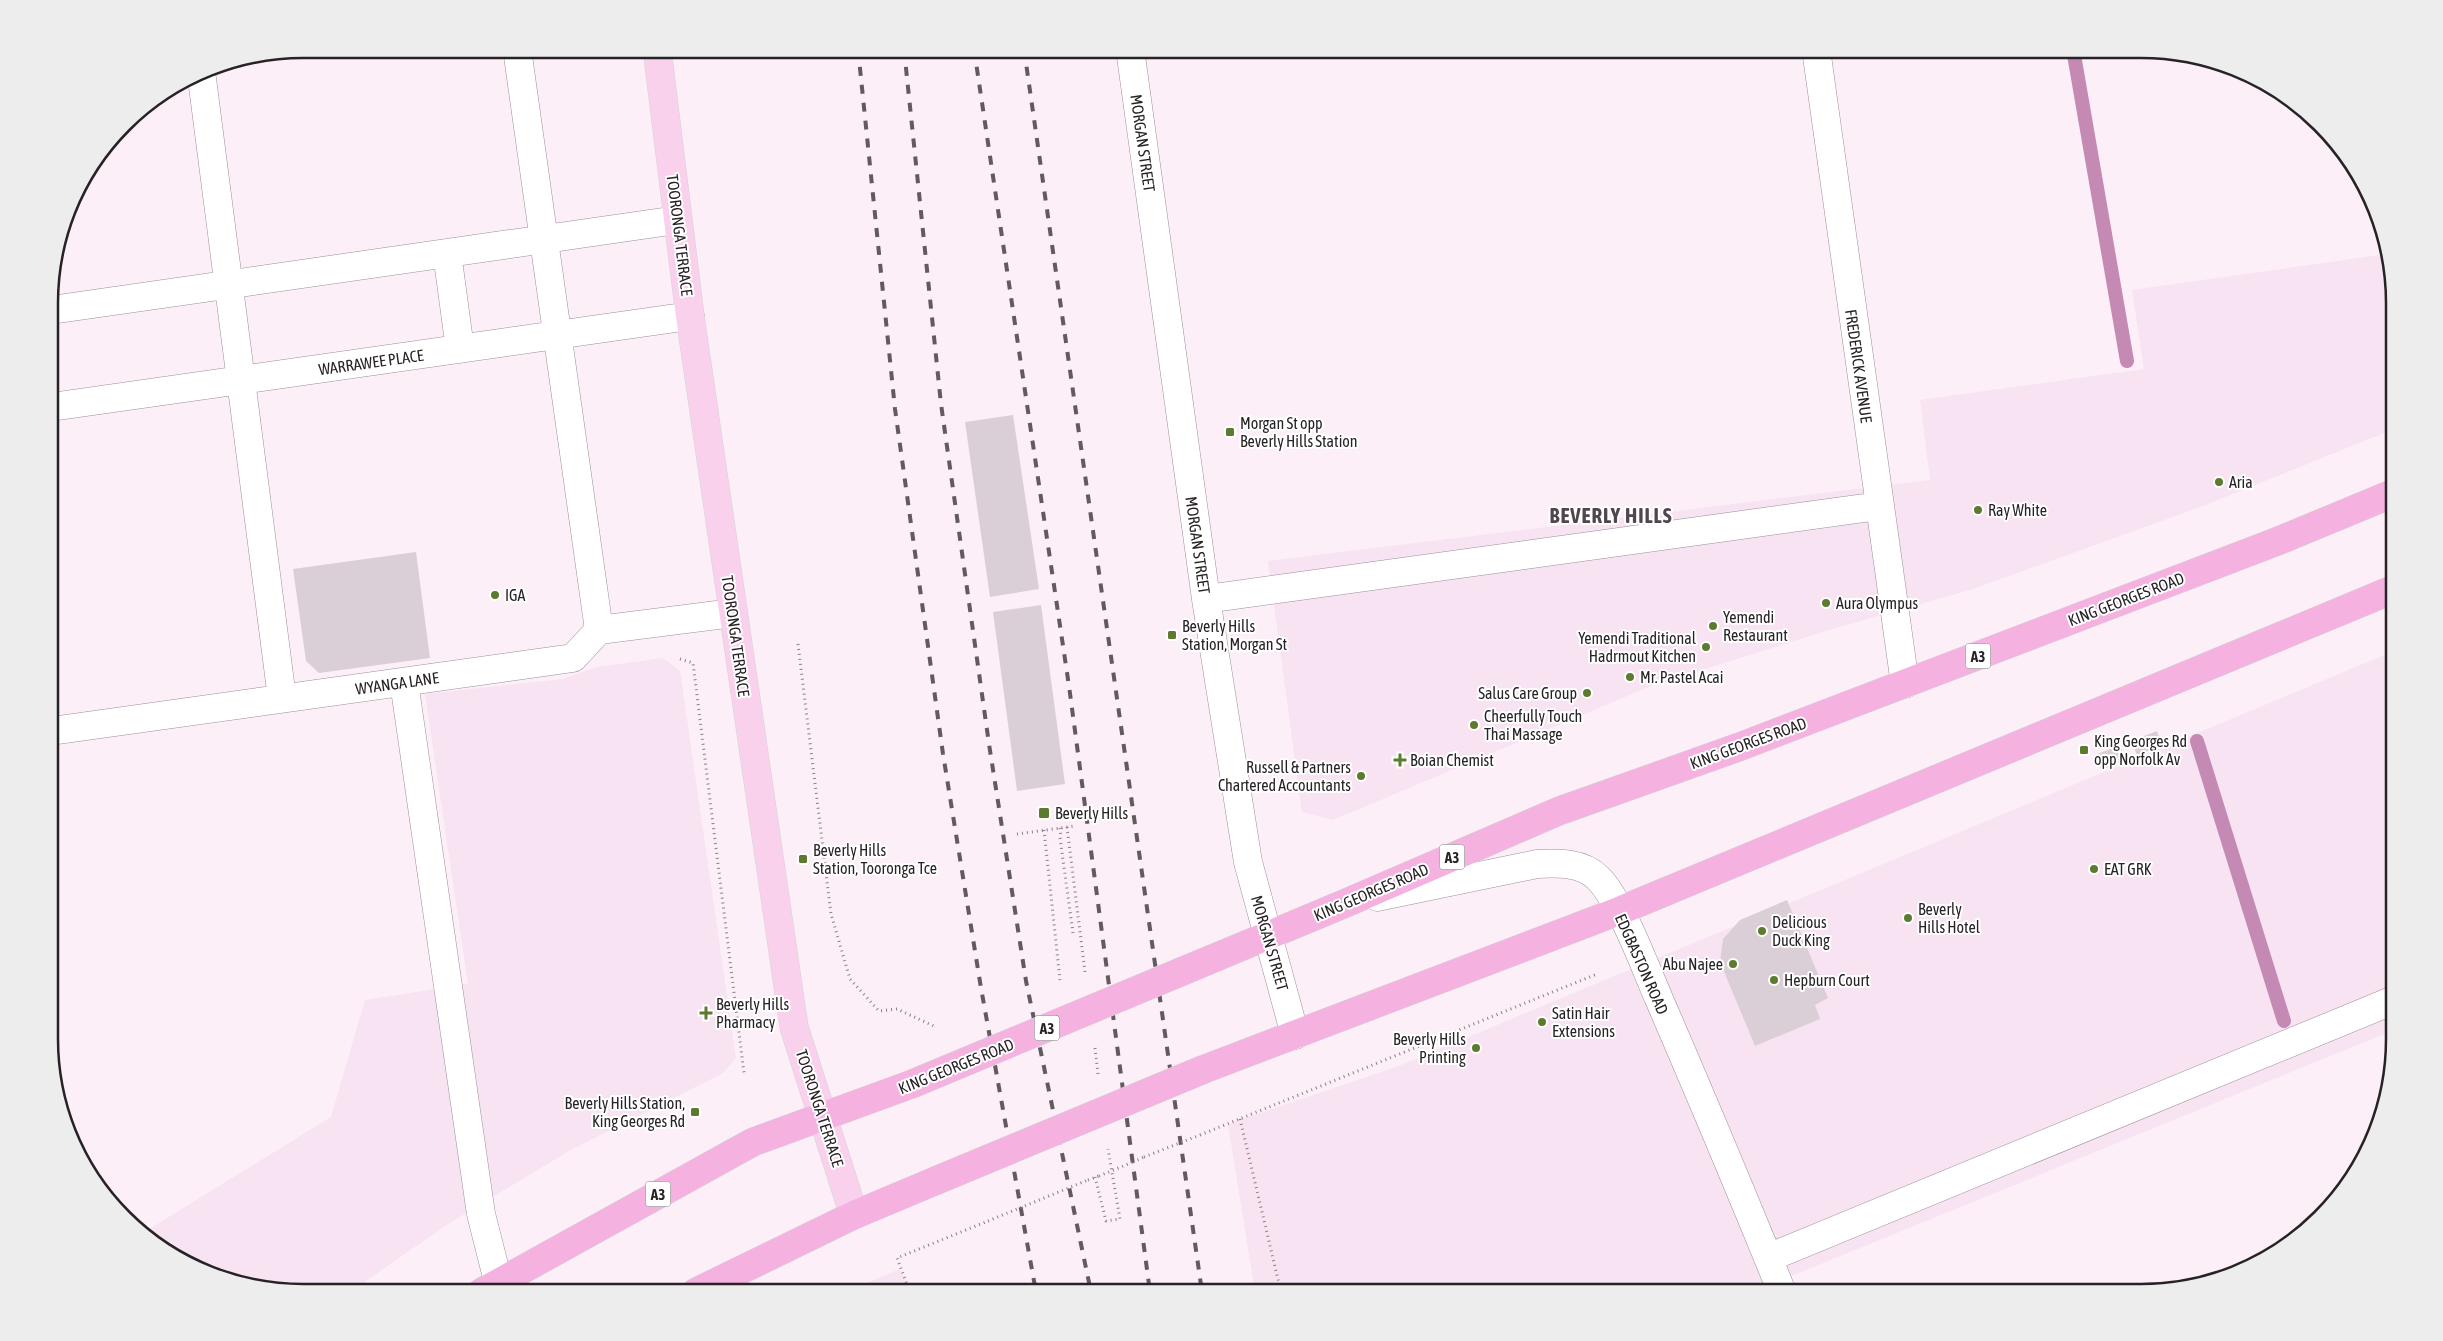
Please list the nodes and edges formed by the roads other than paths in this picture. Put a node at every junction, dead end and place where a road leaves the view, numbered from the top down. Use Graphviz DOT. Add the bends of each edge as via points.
graph roads {
  1 [pos="518,58"];
  2 [pos="658,58"];
  3 [pos="1131,58"];
  4 [pos="1817,58"];
  5 [pos="202,79"];
  6 [pos="677,220"];
  7 [pos="544,240"];
  8 [pos="447,253"];
  9 [pos="228,285"];
  10 [pos="58,309"];
  11 [pos="690,316"];
  12 [pos="557,335"];
  13 [pos="460,349"];
  14 [pos="241,380"];
  15 [pos="58,406"];
  16 [pos="2386,496"];
  17 [pos="1879,506"];
  18 [pos="2386,592"];
  19 [pos="1206,599"];
  20 [pos="733,613"];
  21 [pos="599,630"];
  22 [pos="404,682"];
  23 [pos="1905,684"];
  24 [pos="282,698"];
  25 [pos="58,730"];
  26 [pos="1346,903"];
  27 [pos="1619,911"];
  28 [pos="1267,934"];
  29 [pos="2386,1003"];
  30 [pos="1295,1035"];
  31 [pos="824,1118"];
  32 [pos="854,1215"];
  33 [pos="1768,1258"];
  34 [pos="490,1284"];
  35 [pos="495,1284"];
  36 [pos="712,1284"];
  37 [pos="1779,1284"];
  1 -- 7 [label="street"];
  2 -- 6 [label="main road, TOORONGA TERRACE"];
  3 -- 19 [label="street, MORGAN STREET"];
  4 -- 17 [label="street, FREDERICK AVENUE"];
  5 -- 9 [label="street"];
  6 -- 7 [label="street"];
  6 -- 11 [label="main road, TOORONGA TERRACE"];
  7 -- 8 [label="street"];
  7 -- 12 [label="street"];
  8 -- 9 [label="street"];
  8 -- 13 [label="street"];
  9 -- 10 [label="street"];
  9 -- 14 [label="street"];
  11 -- 12 [label="street, WARRAWEE PLACE"];
  11 -- 20 [label="main road, TOORONGA TERRACE"];
  12 -- 13 [label="street, WARRAWEE PLACE"];
  12 -- 21 [label="street"];
  13 -- 14 [label="street, WARRAWEE PLACE"];
  14 -- 15 [label="street, WARRAWEE PLACE"];
  14 -- 24 [label="street"];
  16 -- 23 [label="highway, KING GEORGES ROAD / A3"];
  17 -- 19 [label="street"];
  17 -- 23 [label="street, FREDERICK AVENUE"];
  18 -- 27 [label="highway"];
  19 -- 28 [label="street, MORGAN STREET" via="1248,862"];
  20 -- 21 [label="street"];
  20 -- 31 [label="main road, TOORONGA TERRACE" via="794,1027"];
  21 -- 22 [label="street, WYANGA LANE" via="573,658"];
  22 -- 24 [label="street, WYANGA LANE"];
  22 -- 34 [label="street"];
  23 -- 26 [label="highway, KING GEORGES ROAD / A3" via="1559,811"];
  24 -- 25 [label="street, WYANGA LANE"];
  26 -- 27 [label="street, EDGBASTON ROAD" via="1519,866 1555,863 1586,869 1597,876"];
  26 -- 28 [label="highway, KING GEORGES ROAD / A3"];
  27 -- 30 [label="highway"];
  27 -- 33 [label="street, EDGBASTON ROAD"];
  28 -- 30 [label="street, MORGAN STREET"];
  28 -- 31 [label="highway, KING GEORGES ROAD / A3, bridge"];
  29 -- 33 [label="street"];
  30 -- 32 [label="highway, bridge" via="1202,1070"];
  31 -- 32 [label="main road, TOORONGA TERRACE"];
  31 -- 35 [label="highway, KING GEORGES ROAD / A3" via="753,1142"];
  32 -- 36 [label="highway"];
  33 -- 37 [label="street, EDGBASTON ROAD"];
}
